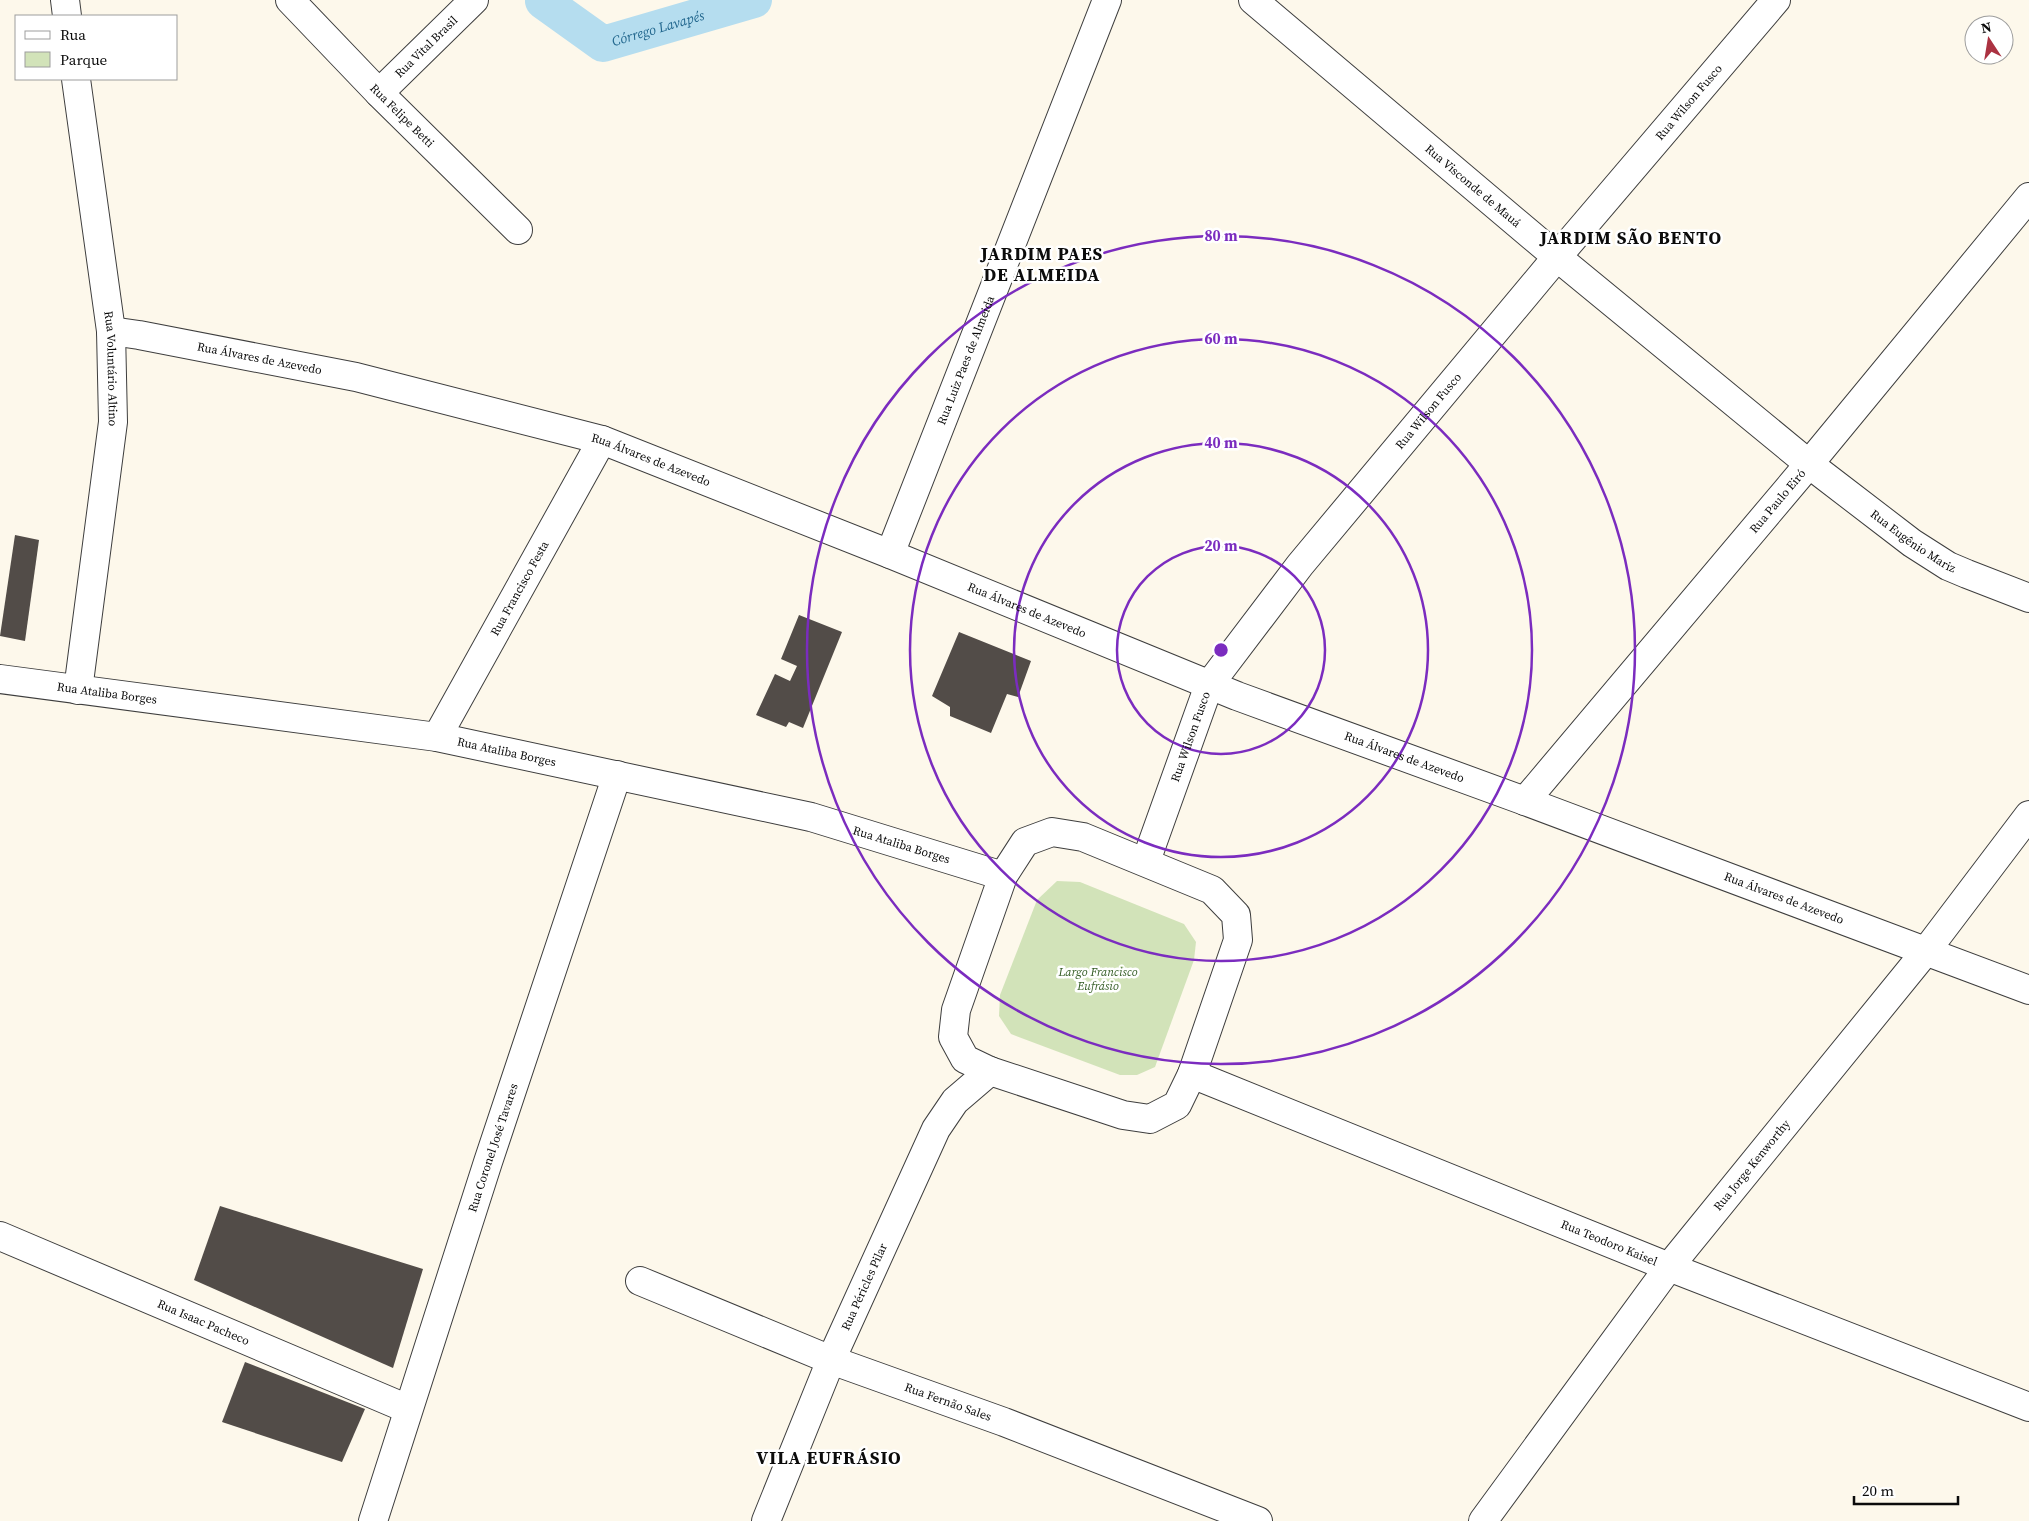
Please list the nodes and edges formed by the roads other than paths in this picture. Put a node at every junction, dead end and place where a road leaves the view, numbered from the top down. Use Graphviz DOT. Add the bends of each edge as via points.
graph roads {
  1 [pos="65,0"];
  2 [pos="290,0"];
  3 [pos="474,0"];
  4 [pos="1107,0"];
  5 [pos="1253,0"];
  6 [pos="1776,0"];
  7 [pos="68,15"];
  8 [pos="76,80"];
  9 [pos="379,93"];
  10 [pos="2029,198"];
  11 [pos="518,230"];
  12 [pos="1557,257"];
  13 [pos="111,332"];
  14 [pos="602,440"];
  15 [pos="1809,464"];
  16 [pos="890,554"];
  17 [pos="2029,598"];
  18 [pos="0,679"];
  19 [pos="1209,685"];
  20 [pos="78,690"];
  21 [pos="437,737"];
  22 [pos="617,775"];
  23 [pos="1525,801"];
  24 [pos="2029,815"];
  25 [pos="1146,862"];
  26 [pos="1003,876"];
  27 [pos="1926,951"];
  28 [pos="2029,990"];
  29 [pos="990,1071"];
  30 [pos="1192,1074"];
  31 [pos="0,1236"];
  32 [pos="1669,1267"];
  33 [pos="640,1281"];
  34 [pos="831,1360"];
  35 [pos="2029,1407"];
  36 [pos="408,1409"];
  37 [pos="373,1521"];
  38 [pos="766,1521"];
  39 [pos="1258,1521"];
  40 [pos="1483,1521"];
  1 -- 7 [label="street"];
  2 -- 9 [label="street, Rua Felipe Betti"];
  3 -- 9 [label="street, Rua Vital Brasil"];
  4 -- 16 [label="street, Rua Luiz Paes de Almeida"];
  5 -- 12 [label="street, Rua Visconde de Mauá"];
  6 -- 12 [label="street, Rua Wilson Fusco"];
  8 -- 13 [label="street, Rua Voluntário Altino"];
  9 -- 11 [label="street, Rua Felipe Betti"];
  10 -- 15 [label="street, Rua Paulo Eiró"];
  12 -- 15 [label="street, Rua Visconde de Mauá"];
  12 -- 19 [label="street, Rua Wilson Fusco" via="1300,565"];
  13 -- 14 [label="street, Rua Álvares de Azevedo" via="356,377"];
  13 -- 20 [label="street, Rua Voluntário Altino" via="113,422"];
  14 -- 16 [label="street, Rua Álvares de Azevedo"];
  14 -- 21 [label="street, Rua Francisco Festa"];
  15 -- 17 [label="street, Rua Eugênio Mariz" via="1912,543 1941,561"];
  15 -- 23 [label="street, Rua Paulo Eiró"];
  16 -- 19 [label="street, Rua Álvares de Azevedo"];
  18 -- 20 [label="street, Rua Ataliba Borges"];
  19 -- 23 [label="street, Rua Álvares de Azevedo"];
  19 -- 25 [label="street, Rua Wilson Fusco"];
  20 -- 21 [label="street, Rua Ataliba Borges"];
  21 -- 22 [label="street, Rua Ataliba Borges"];
  22 -- 26 [label="street, Rua Ataliba Borges" via="811,817"];
  22 -- 36 [label="street, Rua Coronel José Tavares"];
  23 -- 27 [label="street, Rua Álvares de Azevedo"];
  24 -- 27 [label="street, Rua Jorge Kenworthy"];
  25 -- 26 [label="street" via="1083,837 1052,832 1025,842"];
  25 -- 30 [label="street" via="1212,890 1236,916 1238,940"];
  26 -- 29 [label="street" via="956,1010 953,1037 965,1059"];
  27 -- 28 [label="street, Rua Álvares de Azevedo"];
  27 -- 32 [label="street, Rua Jorge Kenworthy"];
  29 -- 30 [label="street" via="1123,1115 1150,1119 1177,1105"];
  29 -- 34 [label="street, Rua Péricles Pilar" via="955,1101 936,1129"];
  30 -- 32 [label="street, Rua Teodoro Kaisel"];
  31 -- 36 [label="street, Rua Isaac Pacheco"];
  32 -- 35 [label="street, Rua Teodoro Kaisel"];
  32 -- 40 [label="street, Rua Jorge Kenworthy"];
  33 -- 34 [label="street, Rua Fernão Sales"];
  34 -- 38 [label="street, Rua Péricles Pilar"];
  34 -- 39 [label="street, Rua Fernão Sales" via="1004,1422"];
  36 -- 37 [label="street, Rua Coronel José Tavares"];
}
